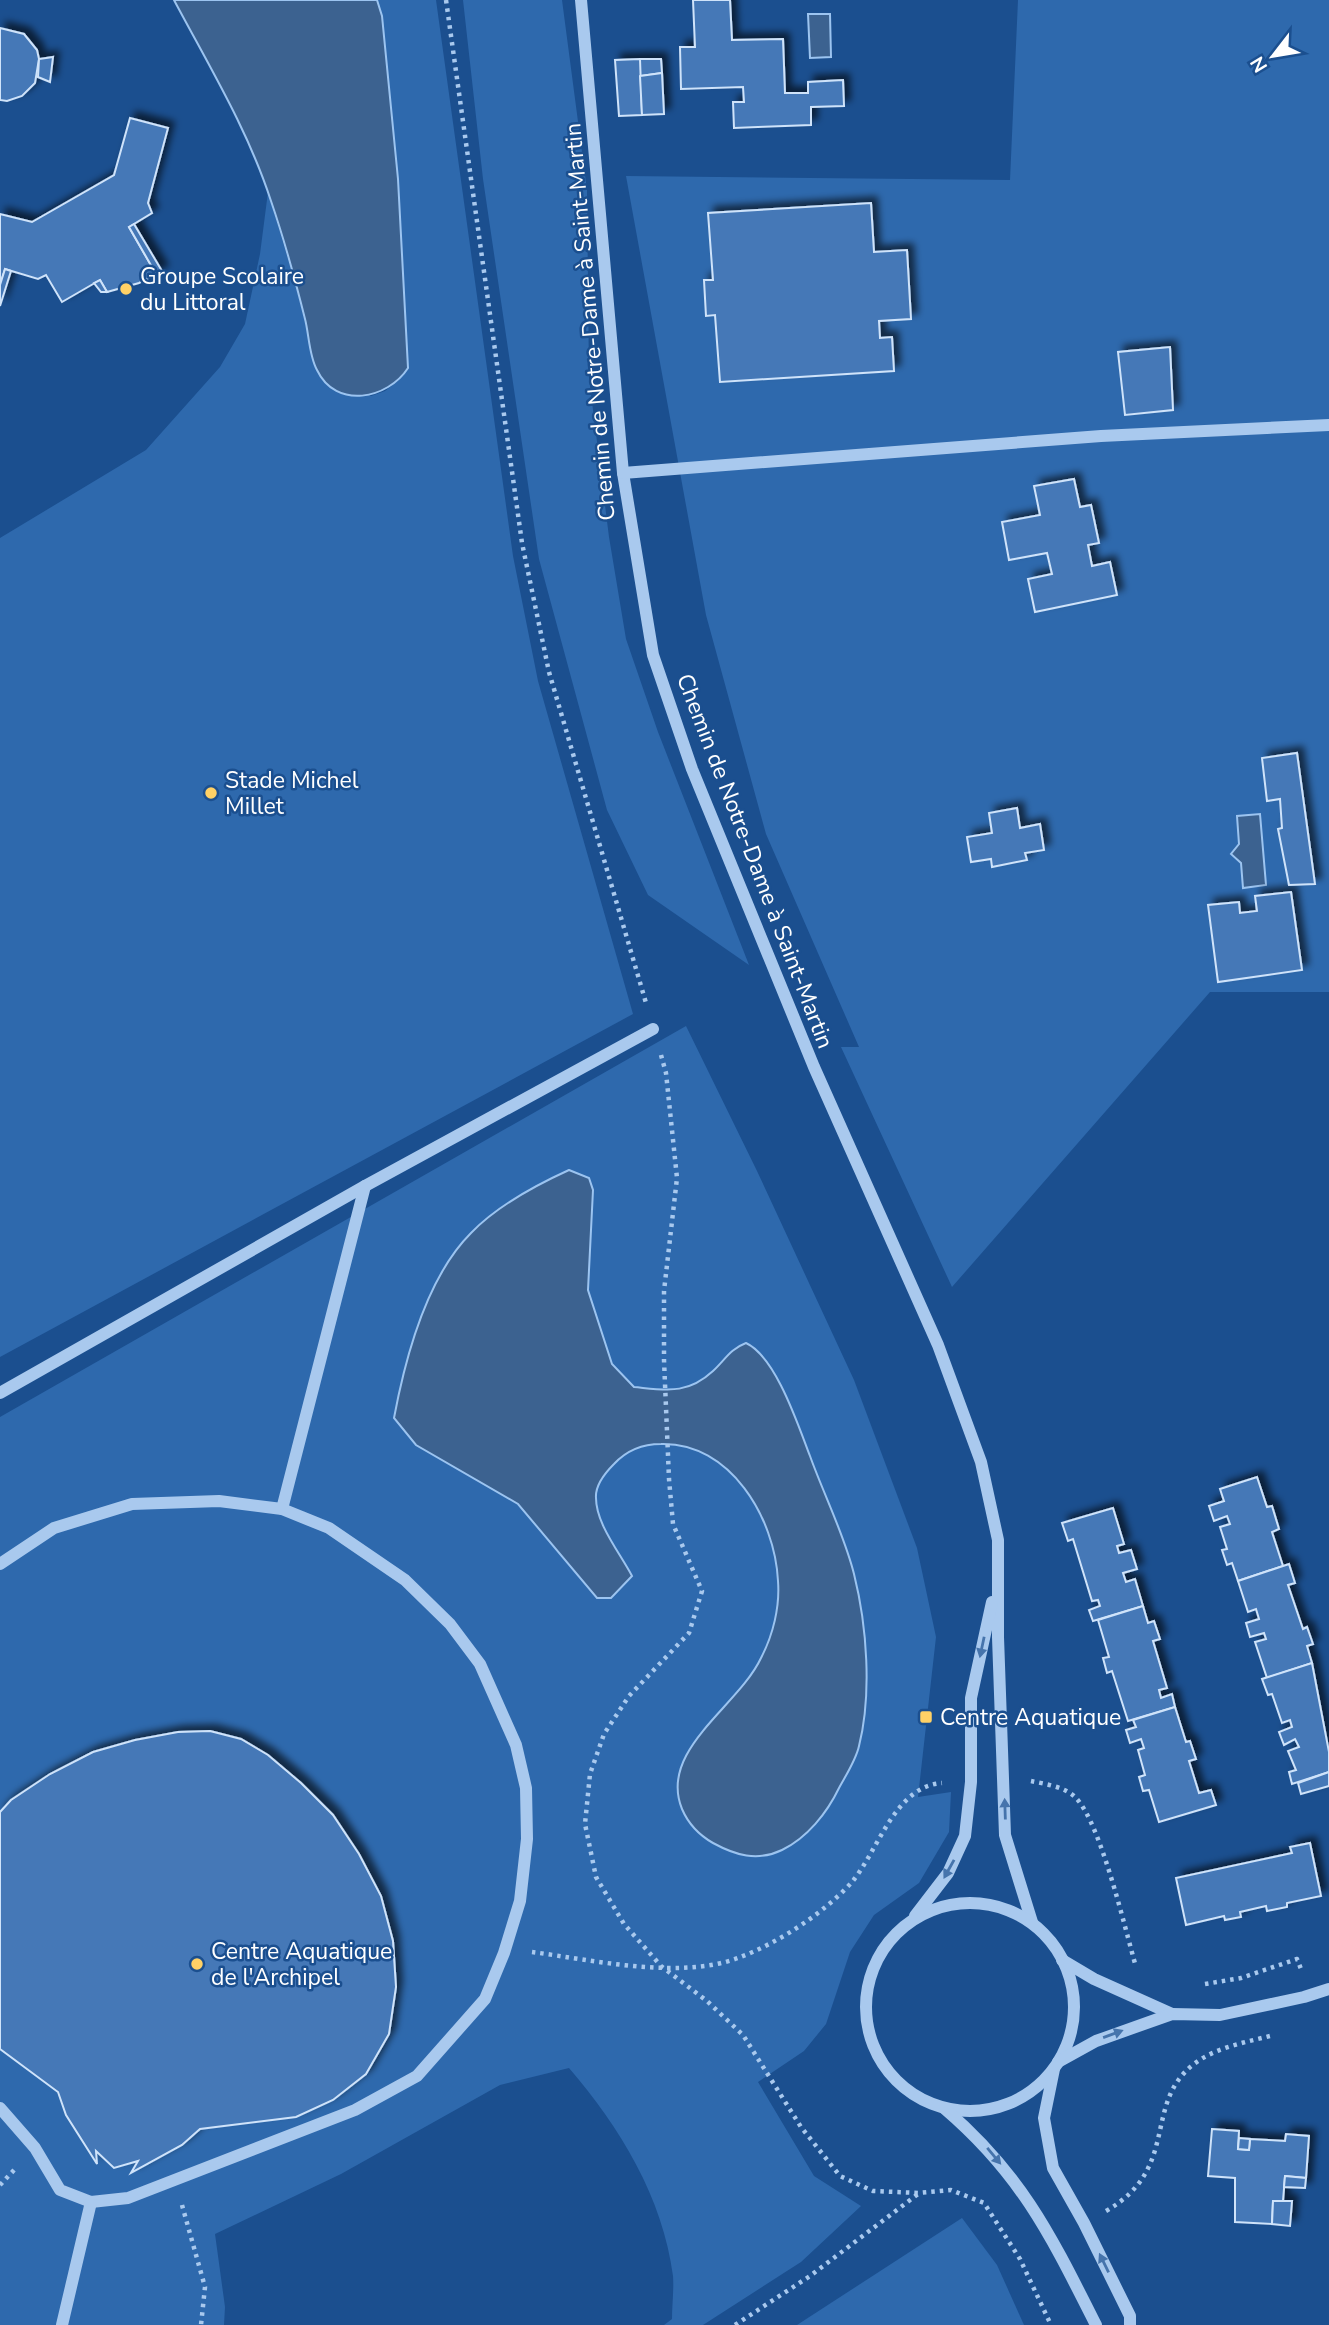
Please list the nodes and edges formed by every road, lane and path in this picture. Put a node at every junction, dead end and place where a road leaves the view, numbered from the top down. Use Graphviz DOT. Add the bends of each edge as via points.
graph roads {
  1 [pos="446,0"];
  2 [pos="581,0"];
  3 [pos="1329,425"];
  4 [pos="623,473"];
  5 [pos="653,1029"];
  6 [pos="365,1186"];
  7 [pos="0,1393"];
  8 [pos="282,1509"];
  9 [pos="0,1564"];
  10 [pos="997,1580"];
  11 [pos="915,1916"];
  12 [pos="1032,1922"];
  13 [pos="1062,1960"];
  14 [pos="1329,1989"];
  15 [pos="1172,2014"];
  16 [pos="1286,2032"];
  17 [pos="1056,2066"];
  18 [pos="0,2108"];
  19 [pos="944,2109"];
  20 [pos="175,2180"];
  21 [pos="919,2193"];
  22 [pos="90,2202"];
  23 [pos="1084,2223"];
  24 [pos="1053,2240"];
  25 [pos="1020,2259"];
  26 [pos="62,2325"];
  27 [pos="201,2325"];
  28 [pos="734,2325"];
  29 [pos="1051,2325"];
  30 [pos="1096,2325"];
  31 [pos="1130,2325"];
  1 -- 5 [label="path" via="522,543 549,672"];
  2 -- 4 [label="street, Chemin de Notre-Dame à Saint-Martin"];
  3 -- 4 [label="street" via="1101,436"];
  4 -- 10 [label="street, Chemin de Notre-Dame à Saint-Martin" via="644,611 667,699 814,1067 938,1345 981,1462 998,1540"];
  5 -- 6 [label="street"];
  5 -- 21 [label="path" via="666,1073 677,1178 664,1291 673,1524 702,1591 689,1633 629,1696 604,1734 590,1774 584,1824 596,1877 624,1924 661,1966 743,2035 801,2127 840,2176 873,2190"];
  6 -- 7 [label="street"];
  6 -- 8 [label="street"];
  8 -- 9 [label="street" via="219,1501 132,1504 54,1528"];
  8 -- 20 [label="street" via="329,1528 405,1580 450,1624 481,1664 516,1745 526,1788 527,1839 520,1902 485,1999 417,2076 355,2110"];
  10 -- 11 [label="street, Chemin de Notre-Dame à Saint-Martin, one-way" via="971,1698 971,1782 965,1836 948,1873"];
  12 -- 10 [label="street, Chemin de Notre-Dame à Saint-Martin, one-way" via="1005,1835"];
  11 -- 12 [label="street" via="954,1903 995,1905"];
  11 -- 19 [label="street" via="884,1944 868,1981 866,2022 880,2061 908,2091"];
  12 -- 13 [label="street"];
  13 -- 15 [label="street"];
  13 -- 17 [label="street" via="1074,1991 1072,2033"];
  14 -- 15 [label="street" via="1220,2015"];
  17 -- 15 [label="street, one-way" via="1096,2040"];
  16 -- 23 [label="path" via="1213,2052 1193,2064 1172,2091 1152,2165 1138,2188"];
  17 -- 19 [label="street" via="1024,2097 986,2111"];
  17 -- 23 [label="street" via="1044,2118 1053,2168"];
  18 -- 22 [label="street" via="35,2148 60,2190"];
  19 -- 24 [label="street, one-way" via="981,2140 1017,2182"];
  20 -- 22 [label="street" via="128,2198"];
  20 -- 27 [label="path" via="205,2287"];
  21 -- 25 [label="path" via="951,2190 984,2203"];
  21 -- 28 [label="path" via="810,2276"];
  22 -- 26 [label="street"];
  31 -- 23 [label="street, one-way" via="1130,2316"];
  24 -- 25 [label="path"];
  24 -- 30 [label="street"];
  25 -- 29 [label="path"];
}
